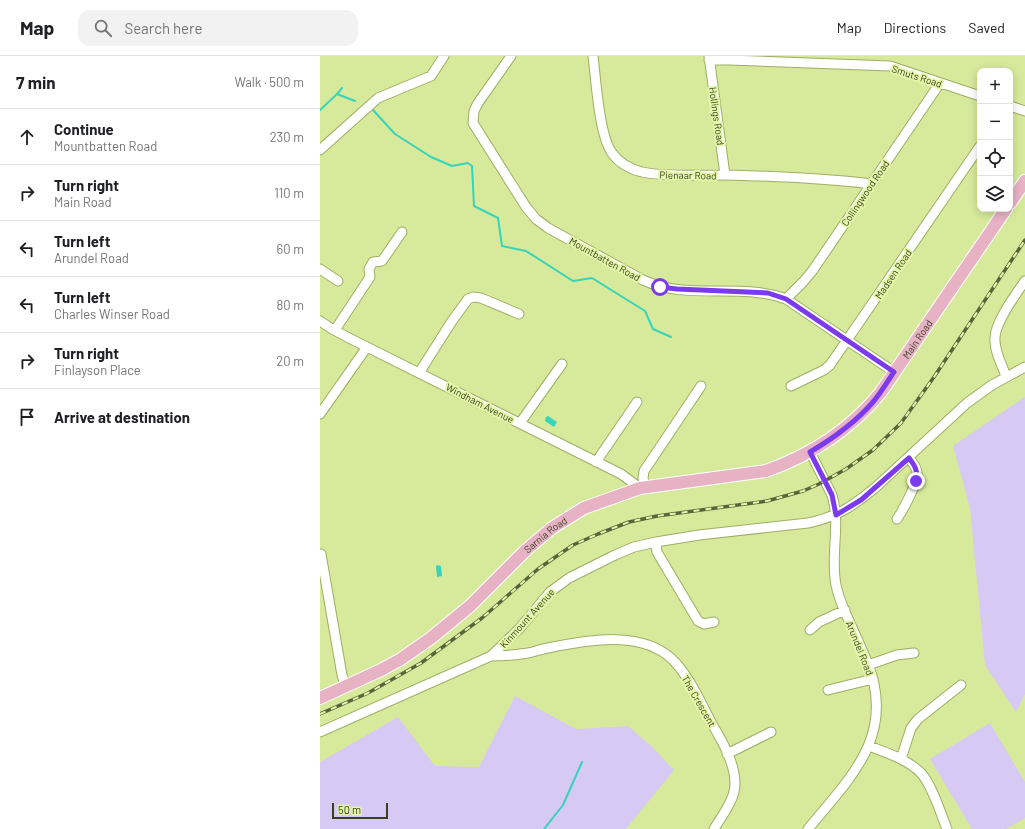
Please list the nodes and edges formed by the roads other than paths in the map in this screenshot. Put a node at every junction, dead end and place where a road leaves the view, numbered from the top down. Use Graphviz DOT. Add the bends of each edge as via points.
graph roads {
  1 [pos="444,56"];
  2 [pos="511,56"];
  3 [pos="593,56"];
  4 [pos="709,58"];
  5 [pos="940,83"];
  6 [pos="977,95"];
  7 [pos="1013,107"];
  8 [pos="1025,111"];
  9 [pos="320,150"];
  10 [pos="977,150"];
  11 [pos="725,175"];
  12 [pos="1025,181"];
  13 [pos="871,184"];
  14 [pos="1013,199"];
  15 [pos="1004,212"];
  16 [pos="402,232"];
  17 [pos="320,269"];
  18 [pos="338,281"];
  19 [pos="1025,281"];
  20 [pos="786,299"];
  21 [pos="519,314"];
  22 [pos="320,320"];
  23 [pos="335,330"];
  24 [pos="848,341"];
  25 [pos="367,347"];
  26 [pos="562,364"];
  27 [pos="1025,367"];
  28 [pos="894,372"];
  29 [pos="419,373"];
  30 [pos="1006,376"];
  31 [pos="701,386"];
  32 [pos="791,386"];
  33 [pos="637,402"];
  34 [pos="320,414"];
  35 [pos="520,423"];
  36 [pos="810,452"];
  37 [pos="909,458"];
  38 [pos="596,462"];
  39 [pos="642,487"];
  40 [pos="836,515"];
  41 [pos="897,519"];
  42 [pos="656,542"];
  43 [pos="321,554"];
  44 [pos="845,610"];
  45 [pos="714,622"];
  46 [pos="810,630"];
  47 [pos="914,653"];
  48 [pos="491,656"];
  49 [pos="868,665"];
  50 [pos="873,679"];
  51 [pos="961,685"];
  52 [pos="346,687"];
  53 [pos="828,690"];
  54 [pos="320,698"];
  55 [pos="320,732"];
  56 [pos="771,732"];
  57 [pos="869,746"];
  58 [pos="727,754"];
  59 [pos="901,759"];
  60 [pos="714,829"];
  61 [pos="808,829"];
  62 [pos="947,829"];
  1 -- 9 [label="street" via="431,76 378,98"];
  2 -- 20 [label="street, Mountbatten Road" via="478,103 473,123 536,219 548,228 660,287 768,293"];
  3 -- 11 [label="street, Pienaar Road" via="606,144 622,164 652,174"];
  4 -- 5 [label="street, Smuts Road" via="883,65"];
  4 -- 11 [label="street, Hollings Road"];
  5 -- 6 [label="street, Smuts Road"];
  5 -- 13 [label="street, Collingwood Road"];
  7 -- 8 [label="street"];
  10 -- 24 [label="street, Madsen Road"];
  11 -- 13 [label="street, Pienaar Road"];
  12 -- 14 [label="main road"];
  13 -- 20 [label="street, Collingwood Road" via="813,270"];
  15 -- 28 [label="main road, Main Road"];
  16 -- 23 [label="street" via="382,261 373,262 369,269 370,277"];
  17 -- 18 [label="street"];
  19 -- 30 [label="street" via="1002,318 994,338"];
  20 -- 24 [label="street, Mountbatten Road"];
  21 -- 29 [label="street" via="481,298 468,299"];
  22 -- 23 [label="street, Windham Avenue"];
  23 -- 25 [label="street, Windham Avenue"];
  24 -- 28 [label="street, Mountbatten Road"];
  24 -- 32 [label="street, Madsen Road" via="824,370"];
  25 -- 29 [label="street, Windham Avenue"];
  25 -- 34 [label="street"];
  26 -- 35 [label="street"];
  27 -- 30 [label="street, Kinmount Avenue"];
  28 -- 36 [label="main road, Main Road" via="862,414"];
  29 -- 35 [label="street, Windham Avenue"];
  30 -- 37 [label="street, Kinmount Avenue" via="967,403"];
  31 -- 39 [label="street" via="644,471"];
  33 -- 38 [label="street"];
  35 -- 38 [label="street, Windham Avenue"];
  36 -- 39 [label="main road, Sarnia Road" via="784,464 750,474"];
  36 -- 40 [label="street, Arundel Road" via="832,495"];
  37 -- 40 [label="street, Kinmount Avenue" via="861,500"];
  37 -- 41 [label="street" via="918,473"];
  38 -- 39 [label="street, Windham Avenue"];
  39 -- 52 [label="main road, Sarnia Road" via="584,508 552,528 470,606 435,635 401,659"];
  40 -- 42 [label="street, Kinmount Avenue" via="808,523"];
  40 -- 44 [label="street, Arundel Road" via="835,578"];
  42 -- 45 [label="street" via="657,552 698,621 704,624"];
  42 -- 48 [label="street, Kinmount Avenue" via="615,555 560,584"];
  43 -- 52 [label="street"];
  44 -- 46 [label="street" via="819,622"];
  44 -- 49 [label="street, Arundel Road"];
  47 -- 49 [label="street" via="897,655"];
  48 -- 55 [label="street, Kinmount Avenue"];
  48 -- 58 [label="street, The Crescent" via="517,655 599,640 622,640 651,646 670,658 687,678"];
  49 -- 50 [label="street, Arundel Road"];
  50 -- 53 [label="street"];
  50 -- 57 [label="street, Arundel Road" via="877,713"];
  51 -- 59 [label="street" via="918,719 911,728"];
  52 -- 54 [label="main road, Sarnia Road"];
  56 -- 58 [label="street"];
  57 -- 59 [label="street"];
  57 -- 61 [label="street, Arundel Road" via="854,772"];
  58 -- 60 [label="street, The Crescent" via="734,770 734,792"];
  59 -- 62 [label="street" via="910,764 927,782"];
}
